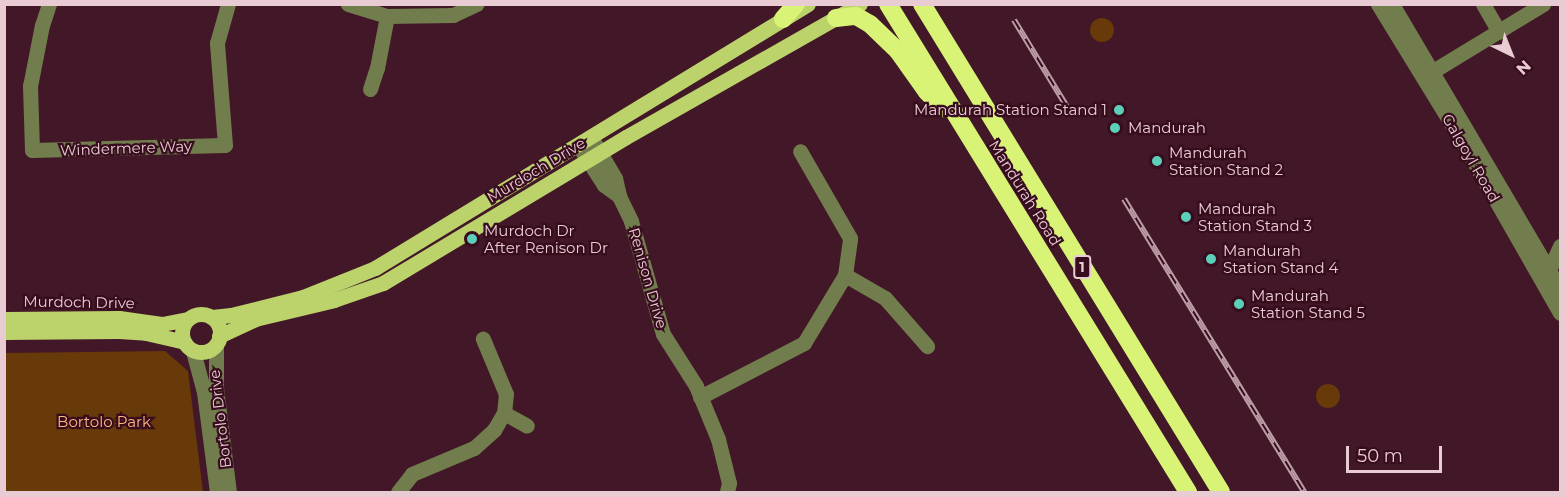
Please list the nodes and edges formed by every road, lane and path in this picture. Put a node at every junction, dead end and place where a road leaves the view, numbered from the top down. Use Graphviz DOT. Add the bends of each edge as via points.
graph roads {
  1 [pos="49,4"];
  2 [pos="228,4"];
  3 [pos="348,4"];
  4 [pos="477,4"];
  5 [pos="796,4"];
  6 [pos="808,4"];
  7 [pos="860,4"];
  8 [pos="888,4"];
  9 [pos="922,4"];
  10 [pos="937,4"];
  11 [pos="1367,4"];
  12 [pos="1378,4"];
  13 [pos="1392,4"];
  14 [pos="1483,4"];
  15 [pos="1543,4"];
  16 [pos="387,16"];
  17 [pos="836,18"];
  18 [pos="783,19"];
  19 [pos="1499,32"];
  20 [pos="944,41"];
  21 [pos="1400,43"];
  22 [pos="1433,71"];
  23 [pos="370,89"];
  24 [pos="967,133"];
  25 [pos="585,141"];
  26 [pos="800,151"];
  27 [pos="593,156"];
  28 [pos="1534,245"];
  29 [pos="1559,247"];
  30 [pos="1548,272"];
  31 [pos="844,275"];
  32 [pos="1560,289"];
  33 [pos="1560,313"];
  34 [pos="212,317"];
  35 [pos="4,319"];
  36 [pos="188,319"];
  37 [pos="4,332"];
  38 [pos="483,339"];
  39 [pos="218,340"];
  40 [pos="189,346"];
  41 [pos="927,346"];
  42 [pos="700,397"];
  43 [pos="504,413"];
  44 [pos="527,426"];
  45 [pos="217,492"];
  46 [pos="229,492"];
  47 [pos="398,492"];
  48 [pos="727,492"];
  49 [pos="1188,492"];
  50 [pos="1221,492"];
  1 -- 2 [label="street, Windermere Way" via="30,86 32,150 225,145 217,43"];
  3 -- 16 [label="street"];
  4 -- 16 [label="street" via="453,15"];
  5 -- 18 [label="highway"];
  6 -- 18 [label="main road, Murdoch Drive"];
  7 -- 17 [label="main road, Murdoch Drive"];
  8 -- 24 [label="highway, Mandurah Road / 1"];
  9 -- 20 [label="highway, Mandurah Road / 1"];
  10 -- 20 [label="highway" via="935,18"];
  11 -- 21 [label="street"];
  12 -- 21 [label="street, Galgoyl Road"];
  13 -- 22 [label="street, Galgoyl Road"];
  14 -- 19 [label="street"];
  15 -- 19 [label="street"];
  16 -- 23 [label="street"];
  17 -- 24 [label="highway" via="856,16 870,24"];
  17 -- 27 [label="main road, Murdoch Drive"];
  18 -- 25 [label="main road, Murdoch Drive"];
  19 -- 22 [label="street"];
  20 -- 50 [label="highway, Mandurah Road / 1"];
  21 -- 33 [label="street, Galgoyl Road" via="1457,132"];
  22 -- 28 [label="street, Galgoyl Road"];
  24 -- 49 [label="highway, Mandurah Road / 1"];
  25 -- 27 [label="street, Renison Drive"];
  25 -- 34 [label="main road, Murdoch Drive" via="375,268 303,297"];
  26 -- 31 [label="street" via="850,238"];
  27 -- 39 [label="main road, Murdoch Drive" via="383,283 334,300 255,319"];
  27 -- 42 [label="street, Renison Drive" via="615,178 637,236 663,334"];
  28 -- 29 [label="street"];
  28 -- 30 [label="street, Galgoyl Road"];
  29 -- 30 [label="street"];
  30 -- 32 [label="street, Galgoyl Road"];
  31 -- 41 [label="street" via="885,298"];
  31 -- 42 [label="street" via="804,343"];
  34 -- 36 [label="main road, Murdoch Drive" via="200,314"];
  34 -- 39 [label="main road" via="218,325"];
  35 -- 36 [label="main road, Murdoch Drive" via="119,318 162,324"];
  36 -- 40 [label="main road" via="182,330"];
  37 -- 40 [label="main road, Murdoch Drive" via="146,333"];
  38 -- 43 [label="street" via="506,394"];
  39 -- 40 [label="main road, Murdoch Drive" via="206,351"];
  39 -- 46 [label="street, Bortolo Drive" via="216,388"];
  40 -- 45 [label="street, Bortolo Drive" via="204,392"];
  42 -- 48 [label="street, Renison Drive" via="718,439 729,483"];
  43 -- 44 [label="street"];
  43 -- 47 [label="street" via="494,430 474,448 412,474"];
}
